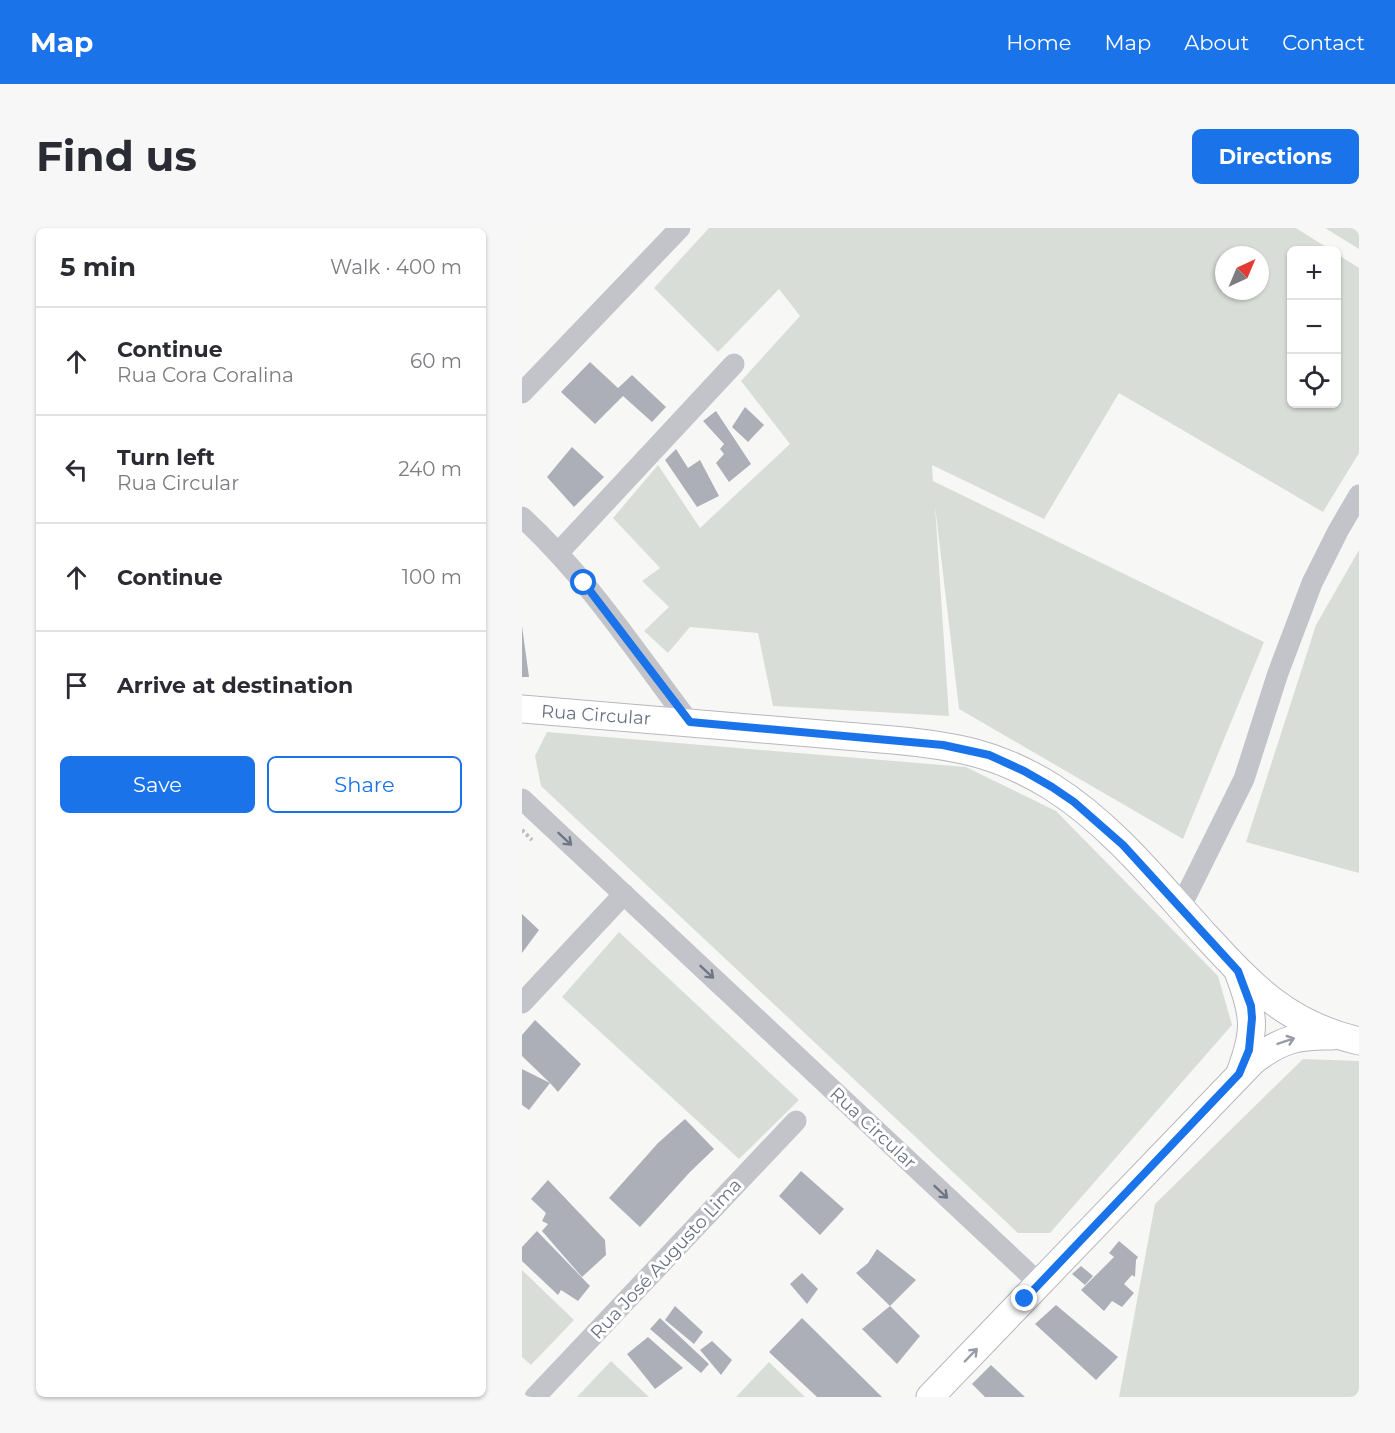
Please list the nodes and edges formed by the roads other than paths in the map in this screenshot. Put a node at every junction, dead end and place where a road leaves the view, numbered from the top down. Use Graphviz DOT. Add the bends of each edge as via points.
graph roads {
  1 [pos="680,228"];
  2 [pos="734,364"];
  3 [pos="522,393"];
  4 [pos="1359,495"];
  5 [pos="522,517"];
  6 [pos="558,553"];
  7 [pos="525,713"];
  8 [pos="690,722"];
  9 [pos="522,799"];
  10 [pos="624,894"];
  11 [pos="1180,908"];
  12 [pos="1238,971"];
  13 [pos="522,1003"];
  14 [pos="1347,1038"];
  15 [pos="1239,1074"];
  16 [pos="796,1121"];
  17 [pos="1040,1284"];
  18 [pos="535,1397"];
  19 [pos="930,1397"];
  1 -- 3 [label="street"];
  2 -- 6 [label="street"];
  4 -- 11 [label="street" via="1312,583 1244,779"];
  5 -- 6 [label="street"];
  6 -- 8 [label="street"];
  7 -- 8 [label="main road, Rua Circular"];
  8 -- 11 [label="main road, Rua Circular" via="943,745 989,755 1074,802 1123,845"];
  9 -- 10 [label="street, Rua Circular, one-way"];
  10 -- 13 [label="street"];
  10 -- 17 [label="street, Rua Circular, one-way"];
  11 -- 12 [label="main road, Rua Circular"];
  12 -- 14 [label="main road, Rua Circular" via="1292,1015"];
  12 -- 15 [label="main road, Rua Circular" via="1252,1018 1249,1050"];
  15 -- 14 [label="main road, one-way" via="1283,1042 1310,1035"];
  15 -- 17 [label="main road"];
  16 -- 18 [label="street, Rua José Augusto Lima"];
  19 -- 17 [label="main road, one-way"];
}
